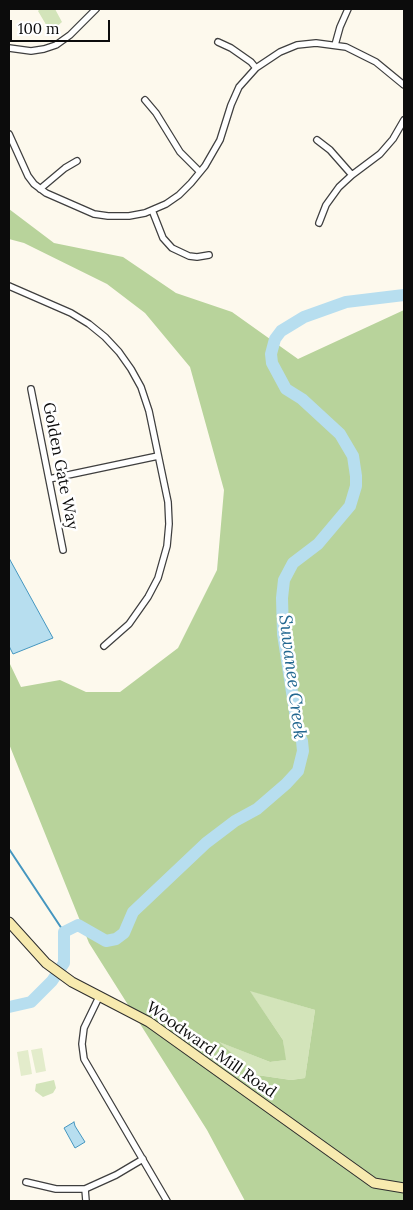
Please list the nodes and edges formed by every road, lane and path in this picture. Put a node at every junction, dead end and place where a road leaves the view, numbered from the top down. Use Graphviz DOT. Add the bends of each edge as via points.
graph roads {
  1 [pos="96,9"];
  2 [pos="348,9"];
  3 [pos="218,42"];
  4 [pos="336,45"];
  5 [pos="9,48"];
  6 [pos="256,68"];
  7 [pos="404,85"];
  8 [pos="145,100"];
  9 [pos="404,120"];
  10 [pos="9,134"];
  11 [pos="317,140"];
  12 [pos="77,161"];
  13 [pos="200,172"];
  14 [pos="352,175"];
  15 [pos="40,189"];
  16 [pos="152,210"];
  17 [pos="319,223"];
  18 [pos="209,255"];
  19 [pos="9,286"];
  20 [pos="31,388"];
  21 [pos="158,456"];
  22 [pos="49,479"];
  23 [pos="63,550"];
  24 [pos="104,646"];
  25 [pos="9,922"];
  26 [pos="100,997"];
  27 [pos="143,1160"];
  28 [pos="26,1182"];
  29 [pos="404,1188"];
  30 [pos="85,1190"];
  31 [pos="86,1201"];
  32 [pos="168,1201"];
  1 -- 5 [label="street" via="56,45 30,51"];
  2 -- 4 [label="street"];
  3 -- 6 [label="street" via="230,47"];
  4 -- 6 [label="street" via="298,45 280,52"];
  4 -- 7 [label="street" via="367,56"];
  6 -- 13 [label="street" via="239,87 220,140"];
  8 -- 13 [label="street" via="180,152"];
  9 -- 14 [label="street" via="380,154"];
  10 -- 15 [label="street" via="30,180"];
  11 -- 14 [label="street"];
  12 -- 15 [label="street"];
  13 -- 16 [label="street" via="179,195"];
  14 -- 17 [label="street" via="335,192"];
  15 -- 16 [label="street" via="80,209 101,215 129,216"];
  16 -- 18 [label="street" via="165,241 172,248 189,256"];
  19 -- 21 [label="street" via="77,317 114,347 135,375 146,401"];
  20 -- 22 [label="street, Golden Gate Way"];
  21 -- 22 [label="street"];
  21 -- 24 [label="street" via="169,513 165,557 154,588 142,607 129,624"];
  22 -- 23 [label="street, Golden Gate Way"];
  25 -- 26 [label="street, Woodward Mill Road" via="51,967"];
  26 -- 27 [label="street" via="84,1028 84,1059"];
  26 -- 29 [label="street, Woodward Mill Road" via="149,1022 374,1183"];
  27 -- 30 [label="street"];
  27 -- 32 [label="street"];
  28 -- 30 [label="street" via="56,1189"];
  30 -- 31 [label="street"];
}
